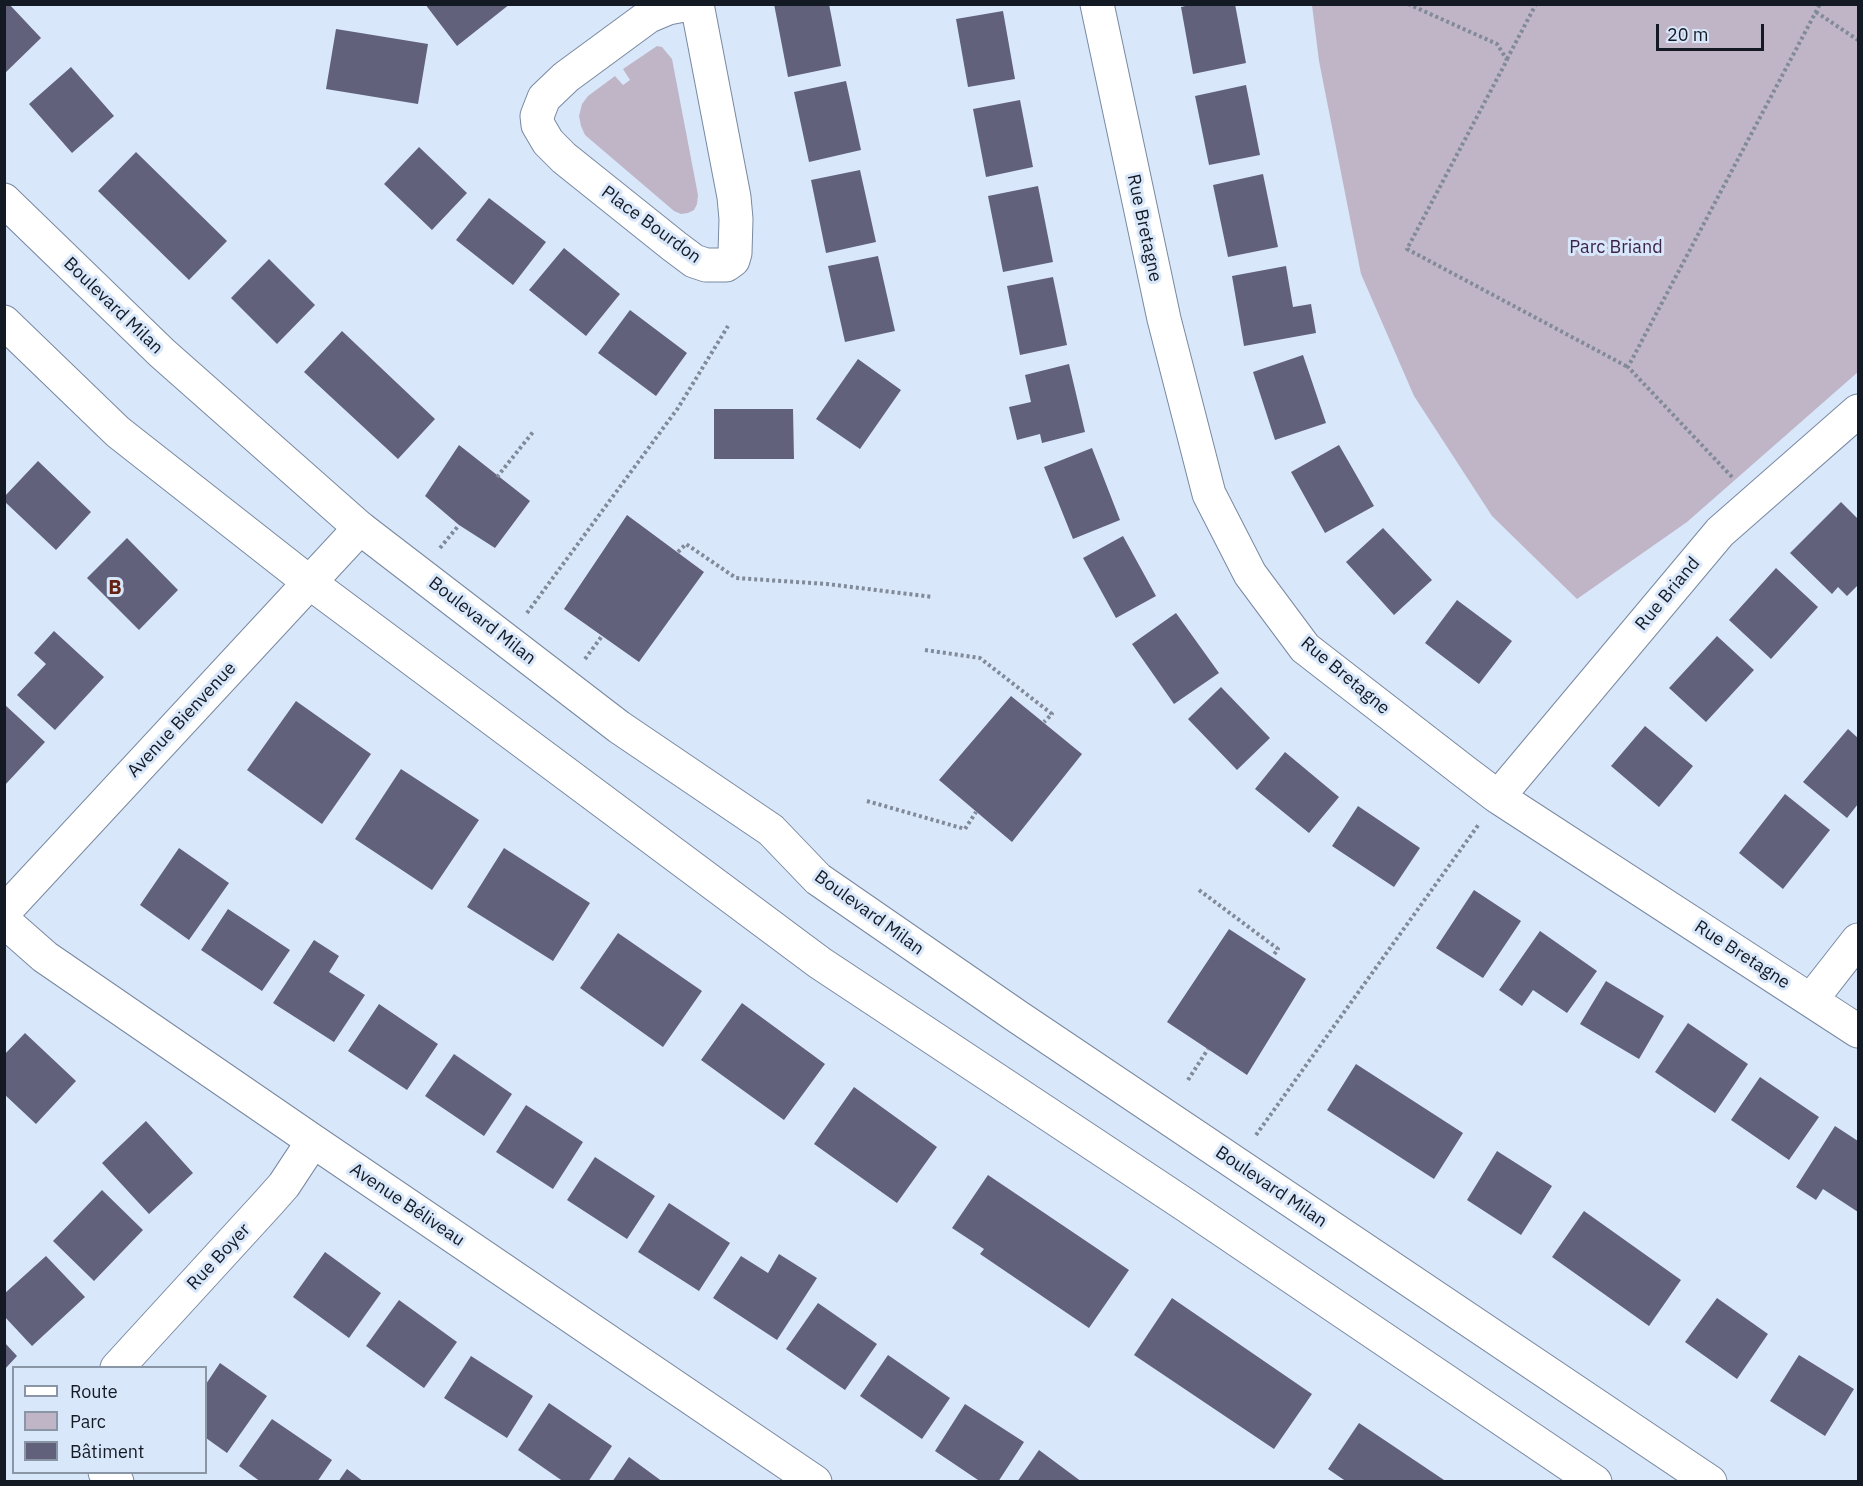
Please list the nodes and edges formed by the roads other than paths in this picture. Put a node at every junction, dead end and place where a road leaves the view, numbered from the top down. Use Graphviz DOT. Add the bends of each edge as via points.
graph roads {
  1 [pos="689,4"];
  2 [pos="697,4"];
  3 [pos="1096,4"];
  4 [pos="4,200"];
  5 [pos="4,322"];
  6 [pos="1858,411"];
  7 [pos="360,528"];
  8 [pos="309,582"];
  9 [pos="1498,796"];
  10 [pos="4,912"];
  11 [pos="4,921"];
  12 [pos="1858,940"];
  13 [pos="1811,1000"];
  14 [pos="1858,1031"];
  15 [pos="313,1141"];
  16 [pos="119,1366"];
  17 [pos="815,1482"];
  18 [pos="1595,1482"];
  19 [pos="1710,1482"];
  1 -- 2 [label="street, Place Bourdon" via="649,16 566,76 544,98 538,125 564,158 694,261 726,265 735,253 736,219"];
  3 -- 9 [label="street, Rue Bretagne" via="1164,319 1209,494 1250,574 1305,648"];
  4 -- 7 [label="street, Boulevard Milan" via="162,353"];
  5 -- 8 [label="street" via="118,432"];
  6 -- 9 [label="street, Rue Briand" via="1720,532"];
  7 -- 8 [label="street, Avenue Bienvenue"];
  7 -- 19 [label="street, Boulevard Milan" via="619,727 771,830 818,879"];
  8 -- 10 [label="street, Avenue Bienvenue"];
  8 -- 18 [label="street" via="820,963"];
  9 -- 13 [label="street, Rue Bretagne"];
  11 -- 15 [label="street, Avenue Béliveau" via="45,957"];
  12 -- 13 [label="street"];
  13 -- 14 [label="street, Rue Bretagne"];
  15 -- 16 [label="street, Rue Boyer" via="269,1203"];
  15 -- 17 [label="street, Avenue Béliveau"];
}
